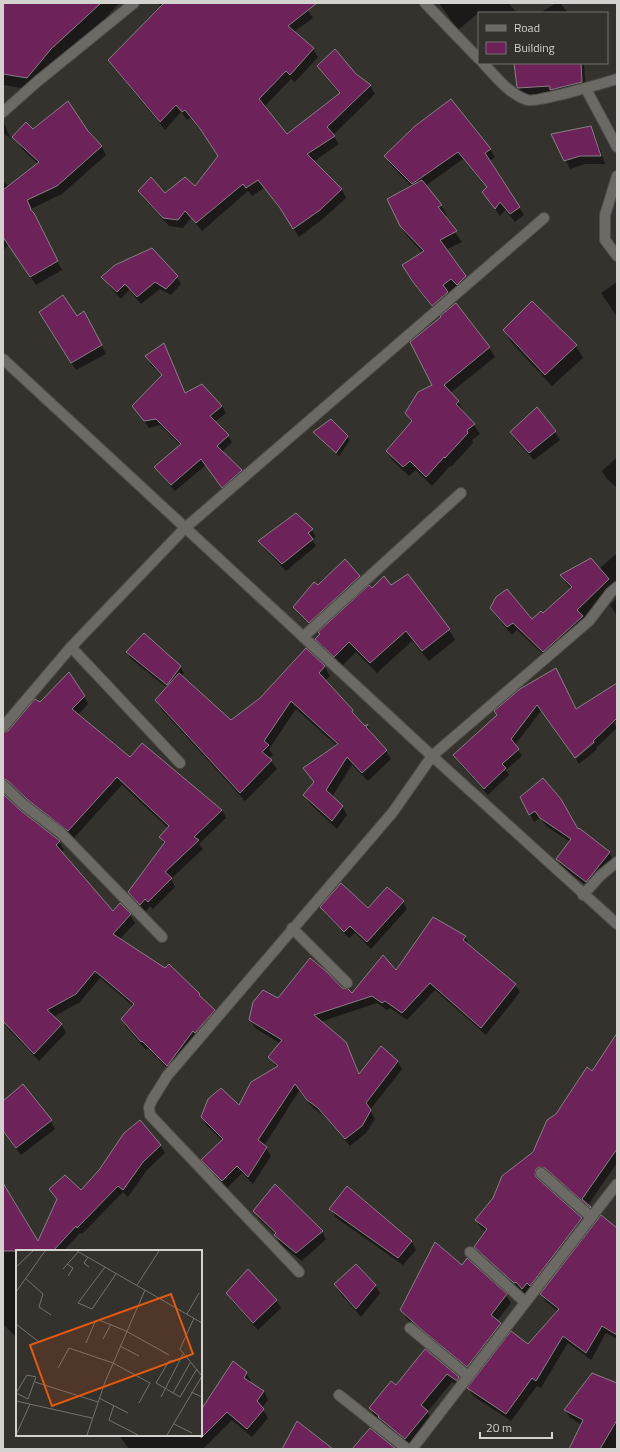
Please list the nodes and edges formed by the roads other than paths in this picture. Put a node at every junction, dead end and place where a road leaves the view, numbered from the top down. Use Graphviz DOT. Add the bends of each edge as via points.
graph roads {
  1 [pos="134,3"];
  2 [pos="425,3"];
  3 [pos="478,58"];
  4 [pos="484,64"];
  5 [pos="617,79"];
  6 [pos="586,89"];
  7 [pos="3,112"];
  8 [pos="617,147"];
  9 [pos="617,176"];
  10 [pos="544,218"];
  11 [pos="617,256"];
  12 [pos="3,359"];
  13 [pos="461,492"];
  14 [pos="185,528"];
  15 [pos="617,587"];
  16 [pos="303,637"];
  17 [pos="72,647"];
  18 [pos="3,727"];
  19 [pos="432,756"];
  20 [pos="180,763"];
  21 [pos="3,785"];
  22 [pos="617,862"];
  23 [pos="583,895"];
  24 [pos="617,924"];
  25 [pos="292,928"];
  26 [pos="162,937"];
  27 [pos="346,983"];
  28 [pos="541,1173"];
  29 [pos="617,1184"];
  30 [pos="591,1217"];
  31 [pos="470,1252"];
  32 [pos="299,1272"];
  33 [pos="525,1302"];
  34 [pos="410,1328"];
  35 [pos="468,1376"];
  36 [pos="339,1395"];
  37 [pos="407,1449"];
  38 [pos="412,1449"];
  1 -- 7 [label="street"];
  2 -- 3 [label="street"];
  4 -- 6 [label="street" via="511,92 529,101"];
  5 -- 6 [label="street"];
  6 -- 8 [label="street"];
  9 -- 11 [label="street" via="605,215 605,240"];
  10 -- 14 [label="street"];
  12 -- 14 [label="street"];
  13 -- 16 [label="street"];
  14 -- 16 [label="street"];
  14 -- 17 [label="street"];
  15 -- 19 [label="street" via="589,621"];
  16 -- 19 [label="street"];
  17 -- 18 [label="street"];
  17 -- 20 [label="street"];
  19 -- 23 [label="street"];
  19 -- 25 [label="street" via="393,812"];
  21 -- 26 [label="street" via="24,805 61,833"];
  22 -- 23 [label="street"];
  23 -- 24 [label="street"];
  25 -- 27 [label="street"];
  25 -- 32 [label="street" via="171,1070 149,1108 150,1115"];
  28 -- 30 [label="street"];
  29 -- 30 [label="street"];
  30 -- 33 [label="street"];
  31 -- 33 [label="street"];
  33 -- 35 [label="street"];
  34 -- 35 [label="street"];
  35 -- 38 [label="street"];
  36 -- 37 [label="street"];
}
